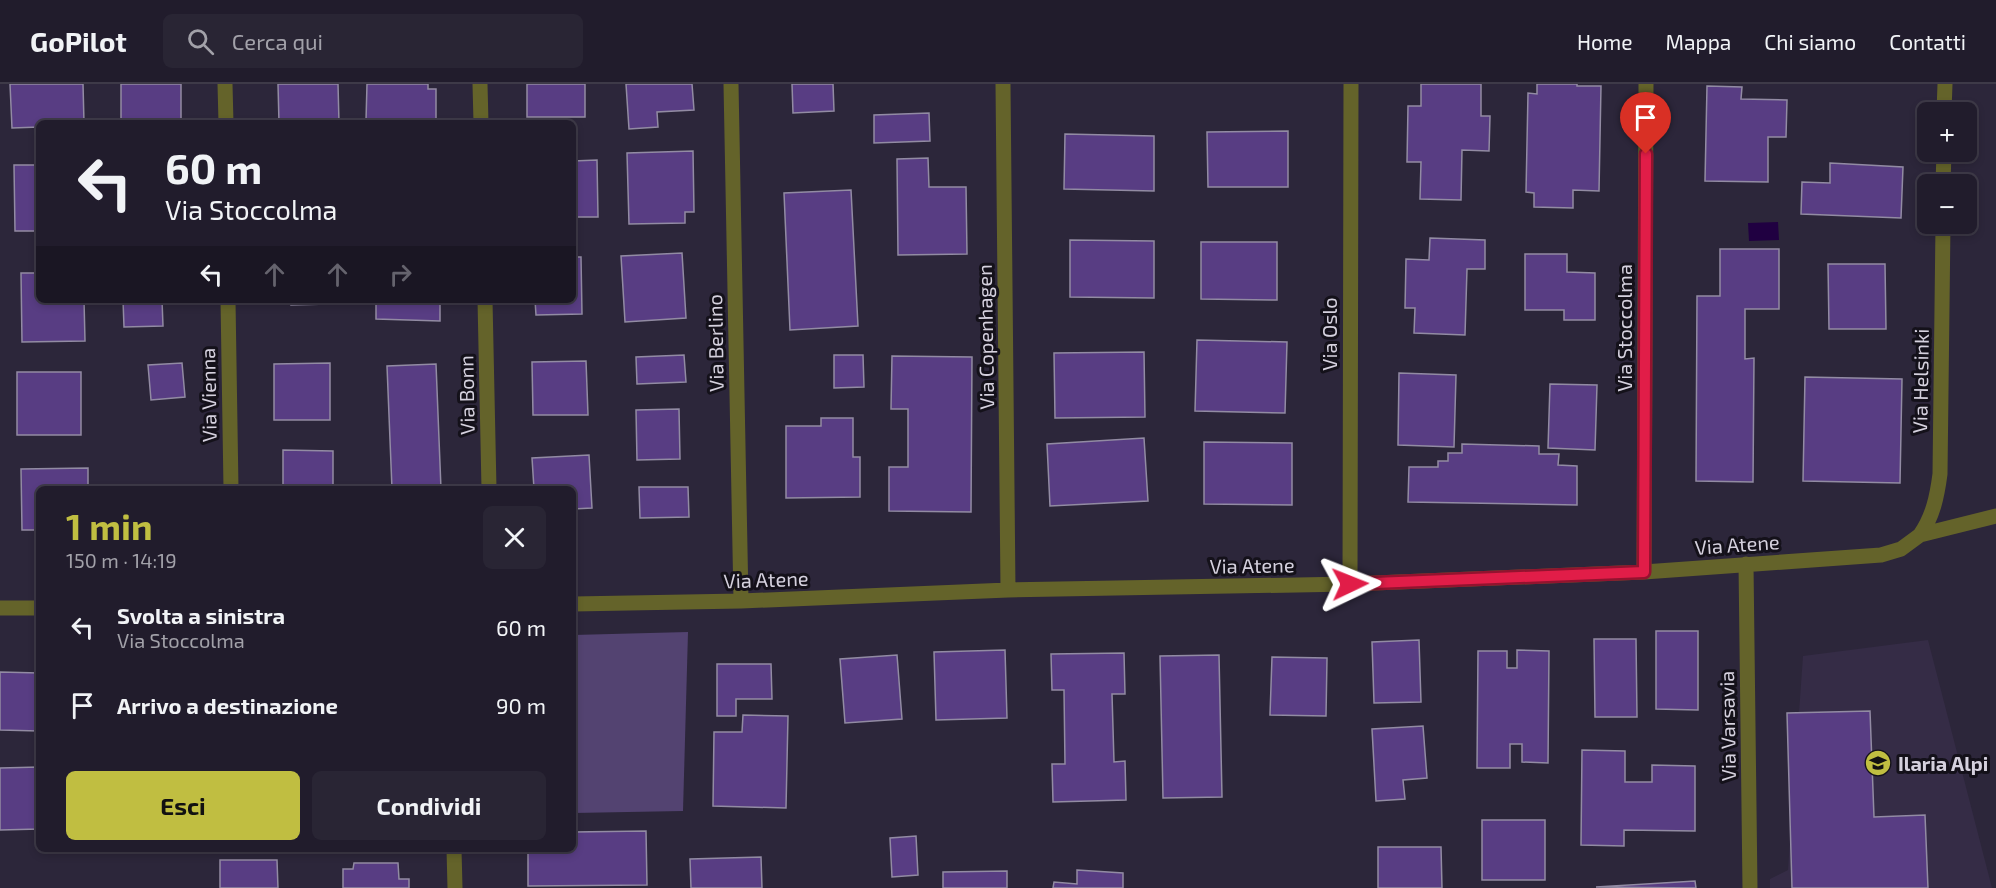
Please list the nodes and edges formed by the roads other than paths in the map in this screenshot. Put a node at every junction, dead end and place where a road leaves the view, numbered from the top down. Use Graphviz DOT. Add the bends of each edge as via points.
graph roads {
  1 [pos="225,84"];
  2 [pos="480,84"];
  3 [pos="731,84"];
  4 [pos="1003,84"];
  5 [pos="1351,84"];
  6 [pos="1646,84"];
  7 [pos="1945,84"];
  8 [pos="1944,102"];
  9 [pos="226,120"];
  10 [pos="481,120"];
  11 [pos="1943,234"];
  12 [pos="228,303"];
  13 [pos="485,303"];
  14 [pos="231,486"];
  15 [pos="489,486"];
  16 [pos="1996,516"];
  17 [pos="1920,535"];
  18 [pos="1746,564"];
  19 [pos="1644,572"];
  20 [pos="1350,584"];
  21 [pos="1008,590"];
  22 [pos="741,601"];
  23 [pos="576,604"];
  24 [pos="0,608"];
  25 [pos="36,608"];
  26 [pos="454,852"];
  27 [pos="455,888"];
  28 [pos="1750,888"];
  1 -- 9 [label="street"];
  2 -- 10 [label="street"];
  3 -- 22 [label="street, Via Berlino"];
  4 -- 21 [label="street, Via Copenhagen"];
  5 -- 20 [label="street, Via Oslo"];
  6 -- 19 [label="street, Via Stoccolma"];
  7 -- 8 [label="street"];
  11 -- 17 [label="street, Via Helsinki" via="1940,474 1933,511"];
  12 -- 14 [label="street, Via Vienna"];
  13 -- 15 [label="street, Via Bonn"];
  16 -- 17 [label="street, Via Atene"];
  17 -- 18 [label="street, Via Atene" via="1900,549 1881,555"];
  18 -- 19 [label="street, Via Atene"];
  18 -- 28 [label="street, Via Varsavia"];
  19 -- 20 [label="street, Via Atene"];
  20 -- 21 [label="street, Via Atene"];
  21 -- 22 [label="street, Via Atene"];
  22 -- 23 [label="street, Via Atene"];
  24 -- 25 [label="street"];
  26 -- 27 [label="street"];
}
